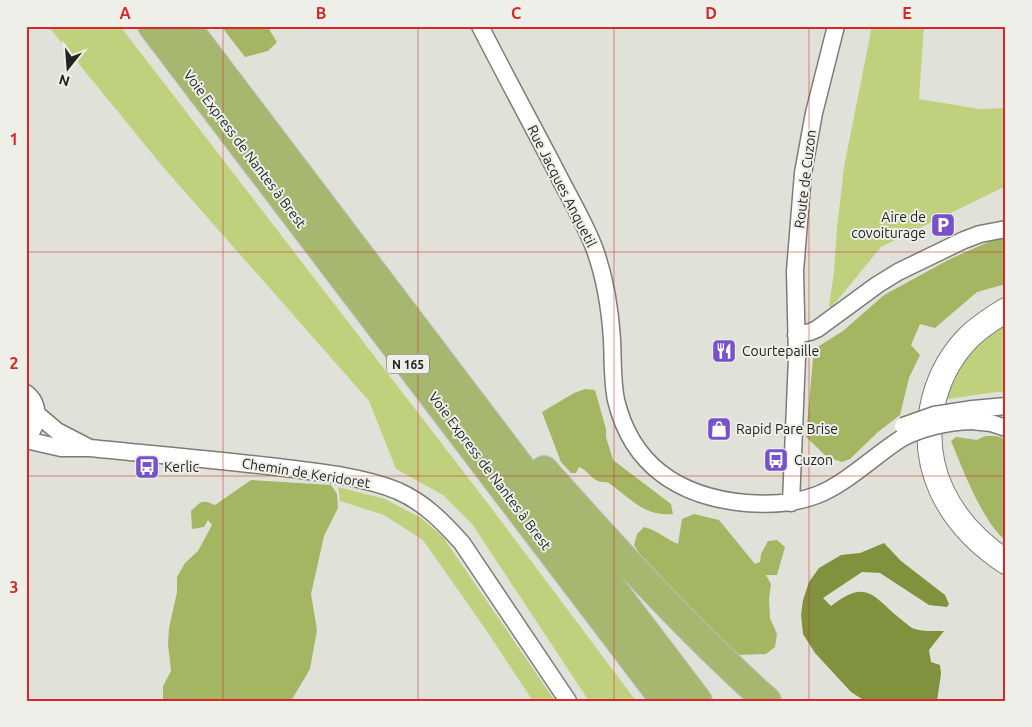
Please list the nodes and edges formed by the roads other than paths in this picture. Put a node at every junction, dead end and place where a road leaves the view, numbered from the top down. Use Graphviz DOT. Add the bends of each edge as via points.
graph roads {
  1 [pos="152,26"];
  2 [pos="186,26"];
  3 [pos="480,26"];
  4 [pos="836,26"];
  5 [pos="1006,229"];
  6 [pos="400,308"];
  7 [pos="1006,310"];
  8 [pos="796,334"];
  9 [pos="26,393"];
  10 [pos="1006,406"];
  11 [pos="37,414"];
  12 [pos="972,415"];
  13 [pos="1006,428"];
  14 [pos="26,438"];
  15 [pos="90,448"];
  16 [pos="791,503"];
  17 [pos="1006,562"];
  18 [pos="568,701"];
  19 [pos="665,701"];
  20 [pos="698,701"];
  21 [pos="767,701"];
  1 -- 19 [label="highway, Voie Express de Nantes à Brest / N 165"];
  2 -- 6 [label="highway, Voie Express de Nantes à Brest / N 165"];
  3 -- 16 [label="street, Rue Jacques Anquetil" via="595,250 610,314 617,401 636,446 663,475 707,497 757,504"];
  4 -- 8 [label="street, Route de Cuzon" via="803,173 795,270"];
  5 -- 8 [label="street" via="964,240 898,272 817,329"];
  6 -- 20 [label="highway, Voie Express de Nantes à Brest / N 165"];
  6 -- 21 [label="highway" via="644,581"];
  7 -- 17 [label="main road" via="968,337 949,363 938,383 929,437 932,462 946,501 971,532"];
  8 -- 16 [label="street, Route de Cuzon"];
  9 -- 11 [label="street" via="35,404"];
  10 -- 12 [label="street"];
  11 -- 14 [label="street" via="34,428"];
  11 -- 15 [label="street, Chemin de Keridoret" via="58,431"];
  12 -- 13 [label="street"];
  12 -- 16 [label="street, bridge" via="903,432 826,491"];
  14 -- 15 [label="street, Chemin de Keridoret" via="61,448"];
  15 -- 18 [label="street, Chemin de Keridoret" via="322,473 369,482 413,498 444,523 462,544"];
}
